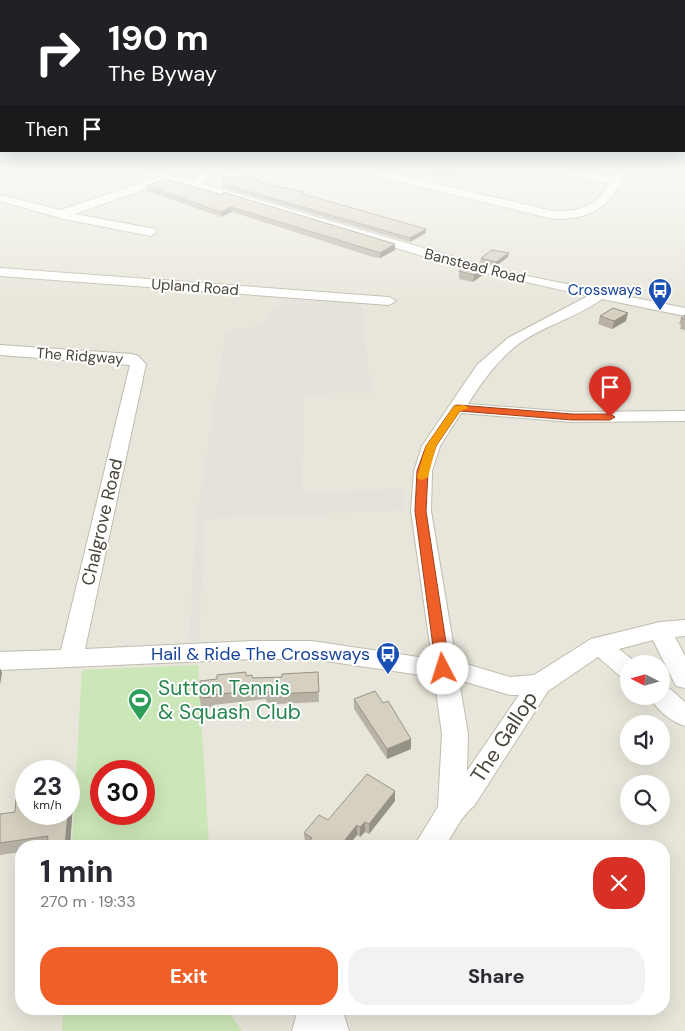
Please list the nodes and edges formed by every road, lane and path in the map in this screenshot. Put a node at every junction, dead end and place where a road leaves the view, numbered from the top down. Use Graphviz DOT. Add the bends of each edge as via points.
graph roads {
  1 [pos="68,215"];
  2 [pos="302,215"];
  3 [pos="555,215"];
  4 [pos="575,215"];
  5 [pos="151,232"];
  6 [pos="0,272"];
  7 [pos="599,295"];
  8 [pos="389,301"];
  9 [pos="685,312"];
  10 [pos="0,350"];
  11 [pos="134,384"];
  12 [pos="458,408"];
  13 [pos="685,416"];
  14 [pos="685,628"];
  15 [pos="660,630"];
  16 [pos="599,645"];
  17 [pos="70,659"];
  18 [pos="0,661"];
  19 [pos="620,662"];
  20 [pos="443,669"];
  21 [pos="685,679"];
  22 [pos="539,684"];
  23 [pos="670,704"];
  24 [pos="685,716"];
  25 [pos="452,807"];
  26 [pos="432,840"];
  27 [pos="313,1015"];
  28 [pos="327,1015"];
  29 [pos="309,1031"];
  30 [pos="332,1031"];
  1 -- 5 [label="street"];
  2 -- 7 [label="street, Banstead Road" via="450,261"];
  3 -- 4 [label="street"];
  6 -- 8 [label="street, Upland Road"];
  7 -- 9 [label="street, Banstead Road"];
  7 -- 12 [label="street" via="513,341 483,368"];
  10 -- 11 [label="street, The Ridgway" via="132,359 138,364"];
  11 -- 17 [label="street, Chalgrove Road"];
  12 -- 13 [label="street" via="572,417"];
  12 -- 20 [label="street" via="431,446 423,471 421,511"];
  14 -- 15 [label="street, The Gallop"];
  15 -- 16 [label="street, The Gallop"];
  15 -- 21 [label="street"];
  16 -- 19 [label="street"];
  16 -- 22 [label="street, The Gallop"];
  17 -- 18 [label="street"];
  17 -- 20 [label="street" via="312,650"];
  20 -- 22 [label="street" via="459,670 496,684"];
  20 -- 25 [label="street" via="454,727"];
  22 -- 25 [label="street, The Gallop" via="464,798"];
  23 -- 24 [label="street"];
  25 -- 26 [label="street, The Gallop"];
  27 -- 29 [label="street"];
  28 -- 30 [label="street"];
}
